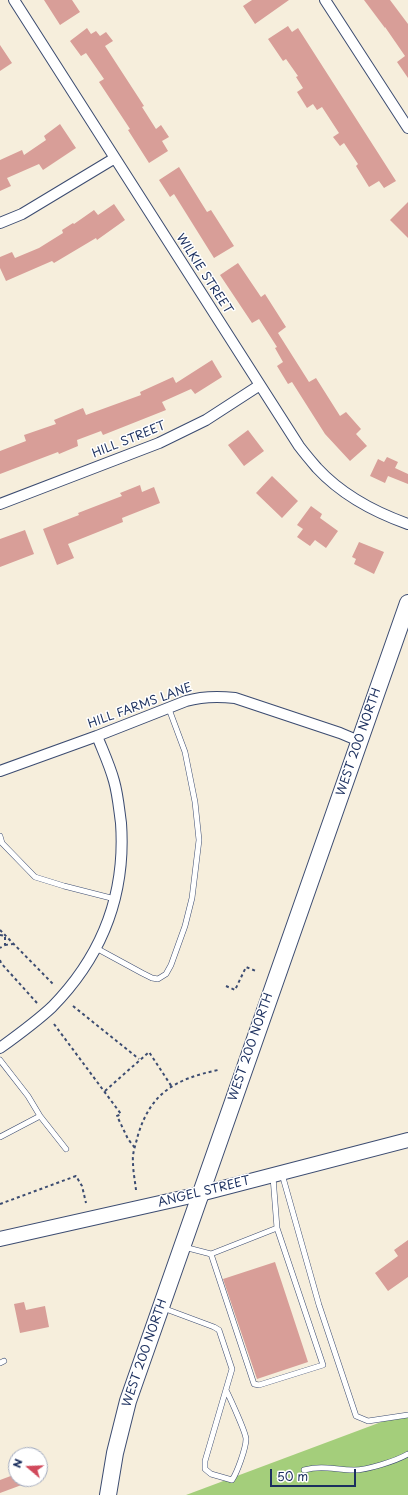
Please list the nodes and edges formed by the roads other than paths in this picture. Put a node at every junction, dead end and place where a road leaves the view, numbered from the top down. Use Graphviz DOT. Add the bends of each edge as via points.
graph roads {
  1 [pos="14,0"];
  2 [pos="325,0"];
  3 [pos="408,128"];
  4 [pos="115,158"];
  5 [pos="0,223"];
  6 [pos="260,385"];
  7 [pos="0,504"];
  8 [pos="408,524"];
  9 [pos="408,603"];
  10 [pos="169,709"];
  11 [pos="97,736"];
  12 [pos="359,742"];
  13 [pos="0,771"];
  14 [pos="0,836"];
  15 [pos="115,899"];
  16 [pos="96,948"];
  17 [pos="0,1048"];
  18 [pos="0,1060"];
  19 [pos="40,1116"];
  20 [pos="0,1137"];
  21 [pos="408,1140"];
  22 [pos="66,1148"];
  23 [pos="277,1174"];
  24 [pos="200,1194"];
  25 [pos="277,1228"];
  26 [pos="0,1240"];
  27 [pos="182,1246"];
  28 [pos="211,1254"];
  29 [pos="160,1307"];
  30 [pos="226,1390"];
  31 [pos="408,1415"];
  32 [pos="408,1454"];
  33 [pos="304,1470"];
  34 [pos="108,1495"];
  1 -- 4 [label="street, WILKIE STREET"];
  2 -- 3 [label="street"];
  4 -- 5 [label="street" via="22,214"];
  4 -- 6 [label="street, WILKIE STREET"];
  6 -- 7 [label="street, HILL STREET" via="206,420 159,443"];
  6 -- 8 [label="street, WILKIE STREET" via="299,446 336,486 383,515"];
  9 -- 12 [label="main road, WEST 200 NORTH"];
  10 -- 11 [label="street, HILL FARMS LANE"];
  10 -- 12 [label="street, HILL FARMS LANE" via="201,697 235,698 340,733"];
  10 -- 16 [label="lane" via="187,759 199,840 192,898 185,926 172,965 166,974 158,979 142,974"];
  11 -- 13 [label="street, HILL FARMS LANE"];
  11 -- 15 [label="street" via="114,782 119,809 122,838 121,869"];
  12 -- 24 [label="main road, WEST 200 NORTH"];
  14 -- 15 [label="lane" via="2,843 35,877"];
  15 -- 16 [label="street"];
  16 -- 17 [label="street" via="76,980 52,1007"];
  18 -- 19 [label="lane"];
  19 -- 20 [label="lane"];
  19 -- 22 [label="lane"];
  21 -- 23 [label="street, ANGEL STREET"];
  23 -- 24 [label="street, ANGEL STREET"];
  23 -- 25 [label="lane"];
  23 -- 31 [label="lane" via="356,1416 368,1421"];
  24 -- 26 [label="street, ANGEL STREET"];
  24 -- 27 [label="main road, WEST 200 NORTH"];
  25 -- 28 [label="lane"];
  25 -- 28 [label="lane" via="323,1365 259,1385 254,1384"];
  27 -- 28 [label="lane"];
  27 -- 29 [label="main road, WEST 200 NORTH"];
  29 -- 30 [label="lane" via="219,1330 232,1369"];
  29 -- 34 [label="main road, WEST 200 NORTH" via="124,1414"];
  30 -- 30 [label="lane" via="205,1469 210,1474 232,1480 246,1438"];
  32 -- 33 [label="lane" via="368,1468 355,1470 318,1467"];
}
